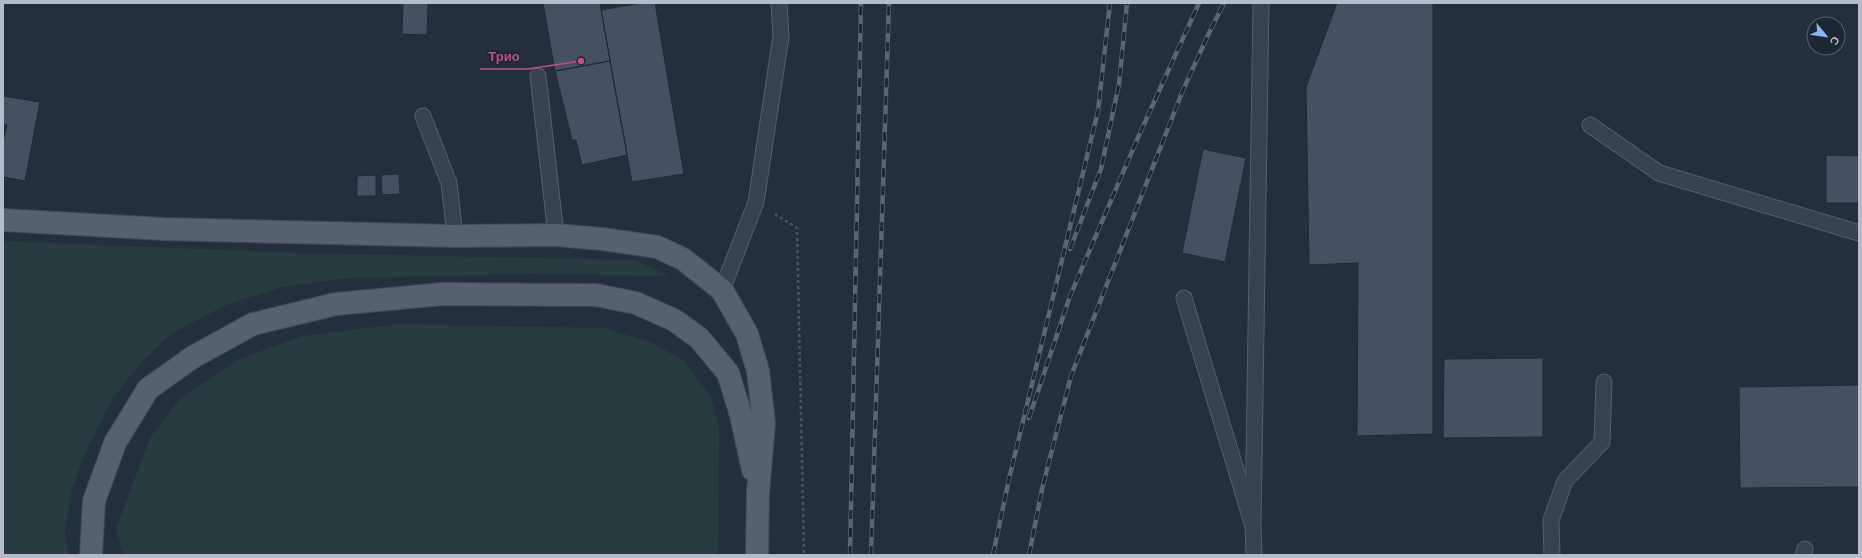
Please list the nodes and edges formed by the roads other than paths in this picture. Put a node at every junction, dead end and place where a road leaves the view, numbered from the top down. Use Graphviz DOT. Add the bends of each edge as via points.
graph roads {
  1 [pos="780,3"];
  2 [pos="1261,3"];
  3 [pos="538,76"];
  4 [pos="423,116"];
  5 [pos="1590,125"];
  6 [pos="3,220"];
  7 [pos="1859,233"];
  8 [pos="556,235"];
  9 [pos="455,236"];
  10 [pos="722,290"];
  11 [pos="1184,298"];
  12 [pos="1604,382"];
  13 [pos="758,492"];
  14 [pos="1253,526"];
  15 [pos="91,555"];
  16 [pos="757,555"];
  17 [pos="1254,555"];
  18 [pos="1552,555"];
  1 -- 10 [label="lane" via="781,36 756,202"];
  2 -- 14 [label="lane"];
  3 -- 8 [label="lane"];
  4 -- 9 [label="lane" via="450,183"];
  5 -- 7 [label="lane" via="1659,173"];
  6 -- 9 [label="main road" via="164,229"];
  8 -- 9 [label="main road"];
  8 -- 10 [label="main road" via="657,247 683,259"];
  10 -- 13 [label="main road" via="747,334 758,371 764,423"];
  11 -- 14 [label="lane"];
  12 -- 18 [label="lane" via="1602,442 1565,481 1551,520"];
  13 -- 15 [label="main road" via="741,415 728,373 699,338 674,320 636,303 596,295 443,294 336,304 253,324 192,357 148,389 115,443 94,501"];
  13 -- 16 [label="main road"];
  14 -- 17 [label="lane"];
}
